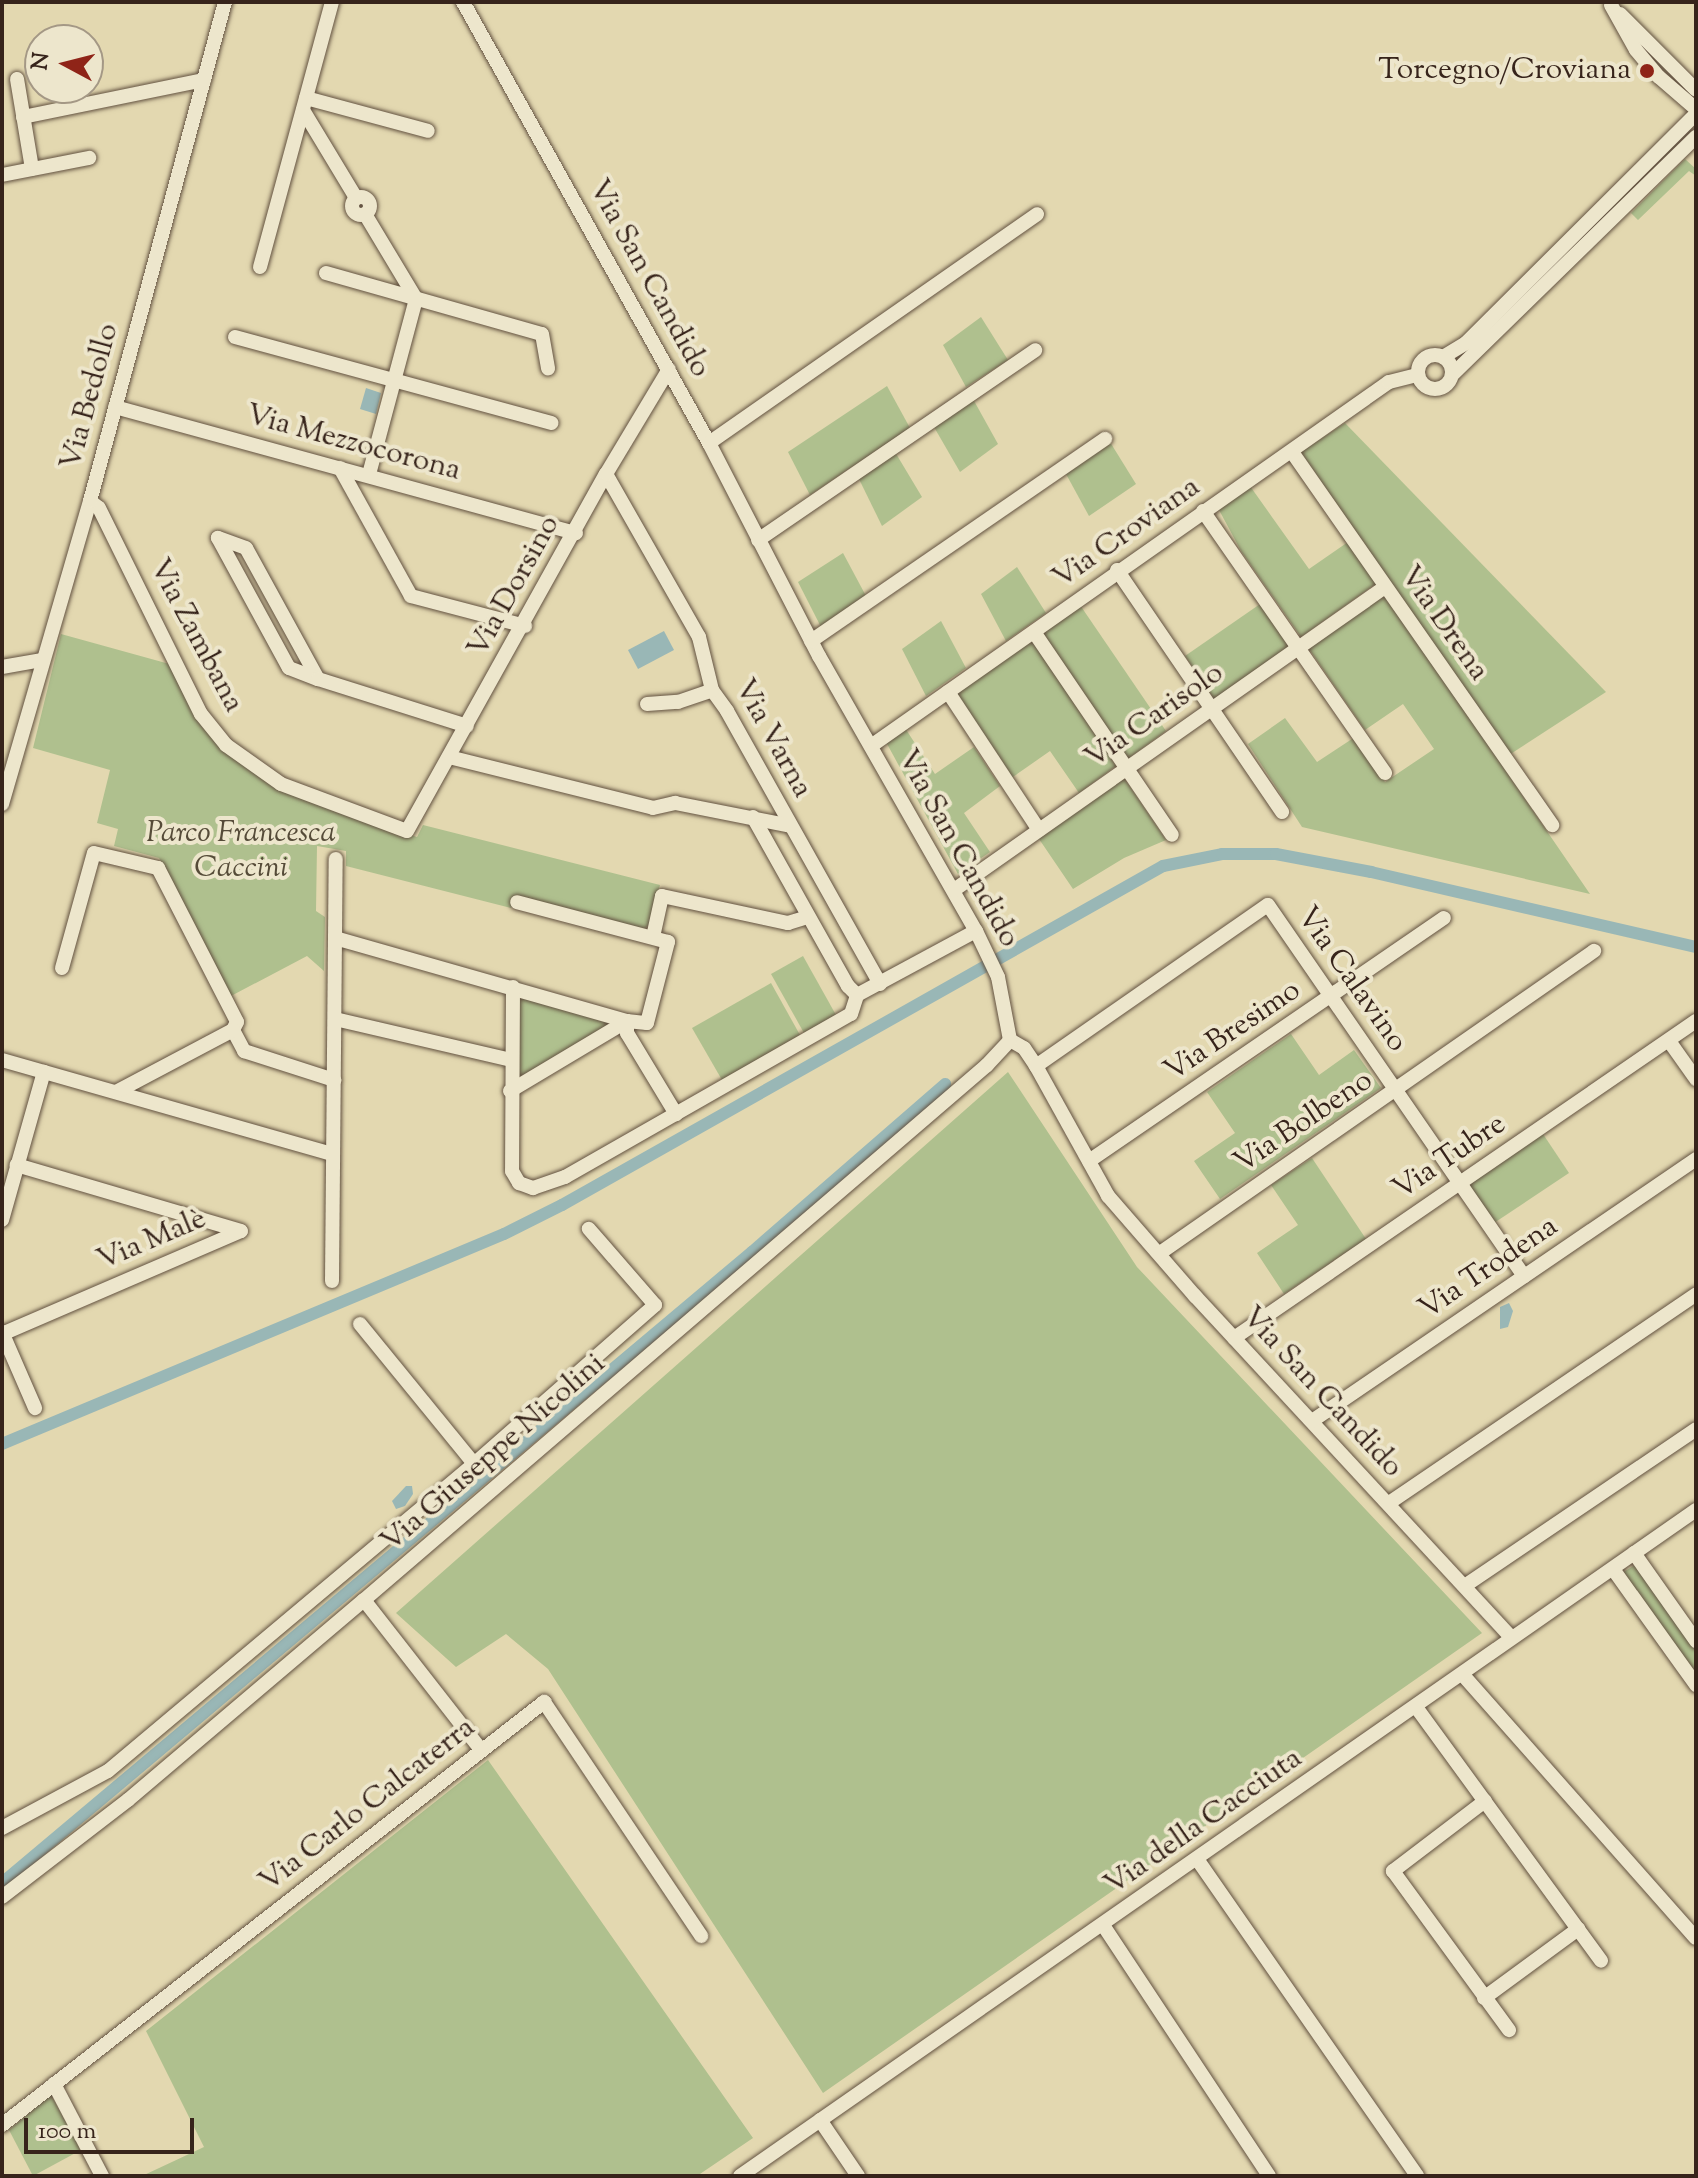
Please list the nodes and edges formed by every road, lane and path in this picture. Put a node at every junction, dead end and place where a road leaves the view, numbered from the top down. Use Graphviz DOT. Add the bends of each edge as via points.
graph roads {
  1 [pos="225,2"];
  2 [pos="332,2"];
  3 [pos="463,2"];
  4 [pos="1610,4"];
  5 [pos="1654,46"];
  6 [pos="1643,58"];
  7 [pos="17,79"];
  8 [pos="204,80"];
  9 [pos="1696,90"];
  10 [pos="305,104"];
  11 [pos="1696,112"];
  12 [pos="23,117"];
  13 [pos="428,131"];
  14 [pos="1696,137"];
  15 [pos="89,158"];
  16 [pos="32,169"];
  17 [pos="2,175"];
  18 [pos="1644,178"];
  19 [pos="1037,214"];
  20 [pos="1573,236"];
  21 [pos="1585,247"];
  22 [pos="260,267"];
  23 [pos="326,273"];
  24 [pos="1512,296"];
  25 [pos="416,299"];
  26 [pos="1523,309"];
  27 [pos="235,337"];
  28 [pos="1035,350"];
  29 [pos="1443,357"];
  30 [pos="548,368"];
  31 [pos="669,369"];
  32 [pos="1418,375"];
  33 [pos="1452,375"];
  34 [pos="396,381"];
  35 [pos="115,407"];
  36 [pos="552,423"];
  37 [pos="1105,439"];
  38 [pos="709,443"];
  39 [pos="1292,452"];
  40 [pos="340,468"];
  41 [pos="606,474"];
  42 [pos="369,475"];
  43 [pos="90,501"];
  44 [pos="1203,511"];
  45 [pos="576,533"];
  46 [pos="758,540"];
  47 [pos="1117,570"];
  48 [pos="1385,587"];
  49 [pos="525,626"];
  50 [pos="1034,632"];
  51 [pos="811,641"];
  52 [pos="1299,647"];
  53 [pos="42,660"];
  54 [pos="2,667"];
  55 [pos="318,679"];
  56 [pos="712,690"];
  57 [pos="948,692"];
  58 [pos="647,704"];
  59 [pos="1213,708"];
  60 [pos="467,726"];
  61 [pos="871,746"];
  62 [pos="449,757"];
  63 [pos="1126,769"];
  64 [pos="1385,773"];
  65 [pos="2,804"];
  66 [pos="1282,812"];
  67 [pos="753,817"];
  68 [pos="1552,825"];
  69 [pos="791,826"];
  70 [pos="1039,830"];
  71 [pos="407,831"];
  72 [pos="1172,835"];
  73 [pos="336,859"];
  74 [pos="954,890"];
  75 [pos="517,902"];
  76 [pos="808,917"];
  77 [pos="1444,918"];
  78 [pos="976,931"];
  79 [pos="653,937"];
  80 [pos="335,938"];
  81 [pos="1594,951"];
  82 [pos="62,968"];
  83 [pos="880,984"];
  84 [pos="513,987"];
  85 [pos="857,995"];
  86 [pos="1331,997"];
  87 [pos="335,1019"];
  88 [pos="627,1021"];
  89 [pos="1696,1021"];
  90 [pos="233,1030"];
  91 [pos="1010,1040"];
  92 [pos="1669,1041"];
  93 [pos="2,1060"];
  94 [pos="511,1060"];
  95 [pos="1036,1066"];
  96 [pos="44,1072"];
  97 [pos="1696,1079"];
  98 [pos="334,1080"];
  99 [pos="510,1091"];
  100 [pos="1396,1091"];
  101 [pos="116,1092"];
  102 [pos="676,1114"];
  103 [pos="333,1154"];
  104 [pos="1696,1159"];
  105 [pos="1089,1161"];
  106 [pos="17,1165"];
  107 [pos="1460,1183"];
  108 [pos="2,1220"];
  109 [pos="589,1229"];
  110 [pos="1160,1253"];
  111 [pos="1524,1276"];
  112 [pos="332,1281"];
  113 [pos="1696,1294"];
  114 [pos="360,1324"];
  115 [pos="2,1333"];
  116 [pos="1234,1338"];
  117 [pos="35,1408"];
  118 [pos="1312,1421"];
  119 [pos="1696,1429"];
  120 [pos="474,1464"];
  121 [pos="1389,1503"];
  122 [pos="1696,1510"];
  123 [pos="1634,1553"];
  124 [pos="1613,1569"];
  125 [pos="1466,1585"];
  126 [pos="364,1600"];
  127 [pos="1511,1637"];
  128 [pos="1696,1641"];
  129 [pos="1463,1675"];
  130 [pos="1696,1685"];
  131 [pos="1416,1707"];
  132 [pos="481,1750"];
  133 [pos="1485,1801"];
  134 [pos="2,1828"];
  135 [pos="1197,1859"];
  136 [pos="2,1897"];
  137 [pos="1103,1925"];
  138 [pos="1578,1929"];
  139 [pos="701,1936"];
  140 [pos="1696,1938"];
  141 [pos="1601,1961"];
  142 [pos="1484,1998"];
  143 [pos="1509,2030"];
  144 [pos="54,2084"];
  145 [pos="820,2120"];
  146 [pos="2,2125"];
  147 [pos="102,2176"];
  148 [pos="740,2176"];
  149 [pos="858,2176"];
  150 [pos="1269,2176"];
  151 [pos="1417,2176"];
  1 -- 8 [label="street, Via Bedollo"];
  2 -- 10 [label="street"];
  3 -- 31 [label="street, Via San Candido"];
  4 -- 5 [label="street"];
  4 -- 6 [label="street"];
  5 -- 6 [label="street"];
  5 -- 9 [label="street"];
  6 -- 11 [label="street"];
  7 -- 12 [label="street"];
  8 -- 12 [label="street"];
  8 -- 35 [label="street, Via Bedollo"];
  10 -- 13 [label="street"];
  10 -- 22 [label="street"];
  10 -- 25 [label="street" via="356,198 354,212 365,214"];
  11 -- 18 [label="street"];
  12 -- 16 [label="street"];
  14 -- 18 [label="street"];
  15 -- 16 [label="street"];
  16 -- 17 [label="street"];
  18 -- 20 [label="street"];
  18 -- 21 [label="street"];
  19 -- 38 [label="street"];
  20 -- 21 [label="street"];
  20 -- 24 [label="street"];
  21 -- 26 [label="street"];
  23 -- 25 [label="street"];
  24 -- 26 [label="street"];
  24 -- 29 [label="street" via="1466,343"];
  25 -- 30 [label="street" via="542,334"];
  25 -- 34 [label="street"];
  26 -- 33 [label="street"];
  27 -- 34 [label="street"];
  28 -- 46 [label="street"];
  29 -- 32 [label="street" via="1427,357"];
  29 -- 33 [label="street"];
  31 -- 38 [label="street, Via San Candido"];
  31 -- 41 [label="street, Via Dorsino"];
  32 -- 33 [label="street" via="1432,390 1443,388"];
  32 -- 39 [label="street, Via Croviana" via="1389,382"];
  34 -- 36 [label="street"];
  34 -- 42 [label="street"];
  35 -- 40 [label="street, Via Mezzocorona"];
  35 -- 43 [label="street, Via Bedollo"];
  37 -- 51 [label="street"];
  38 -- 46 [label="street, Via San Candido"];
  39 -- 44 [label="street, Via Croviana"];
  39 -- 48 [label="street, Via Drena"];
  40 -- 42 [label="street, Via Mezzocorona"];
  40 -- 49 [label="street" via="411,596"];
  41 -- 45 [label="street, Via Dorsino"];
  41 -- 56 [label="street, Via Varna" via="699,637"];
  42 -- 45 [label="street, Via Mezzocorona"];
  43 -- 53 [label="street, Via Bedollo"];
  43 -- 71 [label="street, Via Zambana" via="99,508 201,714 226,745 281,784"];
  44 -- 47 [label="street, Via Croviana"];
  44 -- 52 [label="street"];
  45 -- 49 [label="street, Via Dorsino"];
  46 -- 51 [label="street, Via San Candido"];
  47 -- 50 [label="street, Via Croviana"];
  47 -- 59 [label="street"];
  48 -- 52 [label="street, Via Carisolo"];
  48 -- 68 [label="street, Via Drena"];
  49 -- 60 [label="street, Via Dorsino"];
  50 -- 57 [label="street, Via Croviana"];
  50 -- 63 [label="street"];
  51 -- 61 [label="street, Via San Candido"];
  52 -- 59 [label="street, Via Carisolo"];
  52 -- 64 [label="street"];
  53 -- 54 [label="street"];
  53 -- 65 [label="street, Via Bedollo"];
  55 -- 55 [label="street" via="246,548 218,538 289,668"];
  55 -- 60 [label="street"];
  56 -- 58 [label="street" via="678,702"];
  56 -- 69 [label="street, Via Varna"];
  57 -- 61 [label="street, Via Croviana"];
  57 -- 70 [label="street"];
  59 -- 63 [label="street, Via Carisolo"];
  59 -- 66 [label="street"];
  60 -- 62 [label="street, Via Dorsino"];
  61 -- 74 [label="street, Via San Candido"];
  62 -- 67 [label="street" via="653,808 675,803"];
  62 -- 71 [label="street, Via Dorsino"];
  63 -- 70 [label="street, Via Carisolo"];
  63 -- 72 [label="street"];
  67 -- 69 [label="street"];
  67 -- 76 [label="street"];
  69 -- 83 [label="street, Via Varna"];
  70 -- 74 [label="street, Via Carisolo"];
  73 -- 80 [label="street"];
  74 -- 78 [label="street, Via San Candido"];
  75 -- 79 [label="street"];
  76 -- 79 [label="street" via="788,923 662,896"];
  76 -- 85 [label="street"];
  77 -- 86 [label="street, Via Bresimo"];
  78 -- 83 [label="street"];
  78 -- 91 [label="street, Via San Candido" via="998,977"];
  79 -- 88 [label="street" via="668,942 647,1023"];
  80 -- 84 [label="street"];
  80 -- 87 [label="street"];
  81 -- 100 [label="street, Via Bolbeno"];
  82 -- 90 [label="street" via="94,853 158,868 237,1022"];
  83 -- 85 [label="street"];
  84 -- 88 [label="street"];
  84 -- 94 [label="street"];
  85 -- 102 [label="street" via="851,1014"];
  86 -- 95 [label="street, Via Calavino" via="1268,905"];
  86 -- 100 [label="street, Via Calavino"];
  86 -- 105 [label="street, Via Bresimo"];
  87 -- 94 [label="street"];
  87 -- 98 [label="street"];
  88 -- 99 [label="street"];
  88 -- 102 [label="street" via="627,1033"];
  89 -- 92 [label="street, Via Tubre"];
  90 -- 98 [label="street" via="244,1051"];
  90 -- 101 [label="street"];
  91 -- 95 [label="street, Via San Candido" via="1024,1048"];
  91 -- 126 [label="street, Via Giuseppe Nicolini"];
  92 -- 97 [label="street"];
  92 -- 107 [label="street, Via Tubre"];
  93 -- 96 [label="street"];
  94 -- 99 [label="street"];
  95 -- 105 [label="street, Via San Candido"];
  96 -- 101 [label="street"];
  96 -- 106 [label="street"];
  98 -- 103 [label="street"];
  99 -- 102 [label="street" via="512,1171 522,1185 542,1187 565,1177"];
  100 -- 107 [label="street, Via Calavino"];
  100 -- 110 [label="street, Via Bolbeno"];
  101 -- 103 [label="street"];
  103 -- 112 [label="street"];
  104 -- 111 [label="street, Via Trodena"];
  105 -- 110 [label="street, Via San Candido" via="1108,1196"];
  106 -- 108 [label="street"];
  106 -- 115 [label="street, Via Malè" via="241,1231"];
  107 -- 111 [label="street, Via Calavino"];
  107 -- 116 [label="street, Via Tubre"];
  109 -- 120 [label="street" via="655,1305"];
  110 -- 116 [label="street, Via San Candido"];
  111 -- 118 [label="street, Via Trodena"];
  113 -- 121 [label="street"];
  114 -- 120 [label="street"];
  115 -- 117 [label="street"];
  116 -- 118 [label="street, Via San Candido"];
  118 -- 121 [label="street, Via San Candido"];
  119 -- 125 [label="street"];
  120 -- 134 [label="street" via="108,1771"];
  121 -- 125 [label="street, Via San Candido"];
  122 -- 123 [label="street, Via della Cacciuta"];
  123 -- 124 [label="street, Via della Cacciuta"];
  123 -- 128 [label="street"];
  124 -- 127 [label="street, Via della Cacciuta"];
  124 -- 130 [label="street"];
  125 -- 127 [label="street, Via San Candido"];
  126 -- 132 [label="street"];
  126 -- 136 [label="street, Via Giuseppe Nicolini" via="128,1800"];
  127 -- 129 [label="street, Via della Cacciuta"];
  129 -- 131 [label="street, Via della Cacciuta"];
  129 -- 140 [label="street"];
  131 -- 133 [label="street"];
  131 -- 135 [label="street, Via della Cacciuta"];
  132 -- 139 [label="street, Via Carlo Calcaterra" via="544,1702"];
  132 -- 144 [label="street, Via Carlo Calcaterra"];
  133 -- 138 [label="street"];
  133 -- 142 [label="street" via="1393,1871"];
  135 -- 137 [label="street, Via della Cacciuta"];
  135 -- 151 [label="street"];
  137 -- 145 [label="street, Via della Cacciuta"];
  137 -- 150 [label="street"];
  138 -- 141 [label="street"];
  138 -- 142 [label="street"];
  142 -- 143 [label="street"];
  144 -- 146 [label="street, Via Carlo Calcaterra"];
  144 -- 147 [label="street"];
  145 -- 148 [label="street, Via della Cacciuta"];
  145 -- 149 [label="street"];
}
